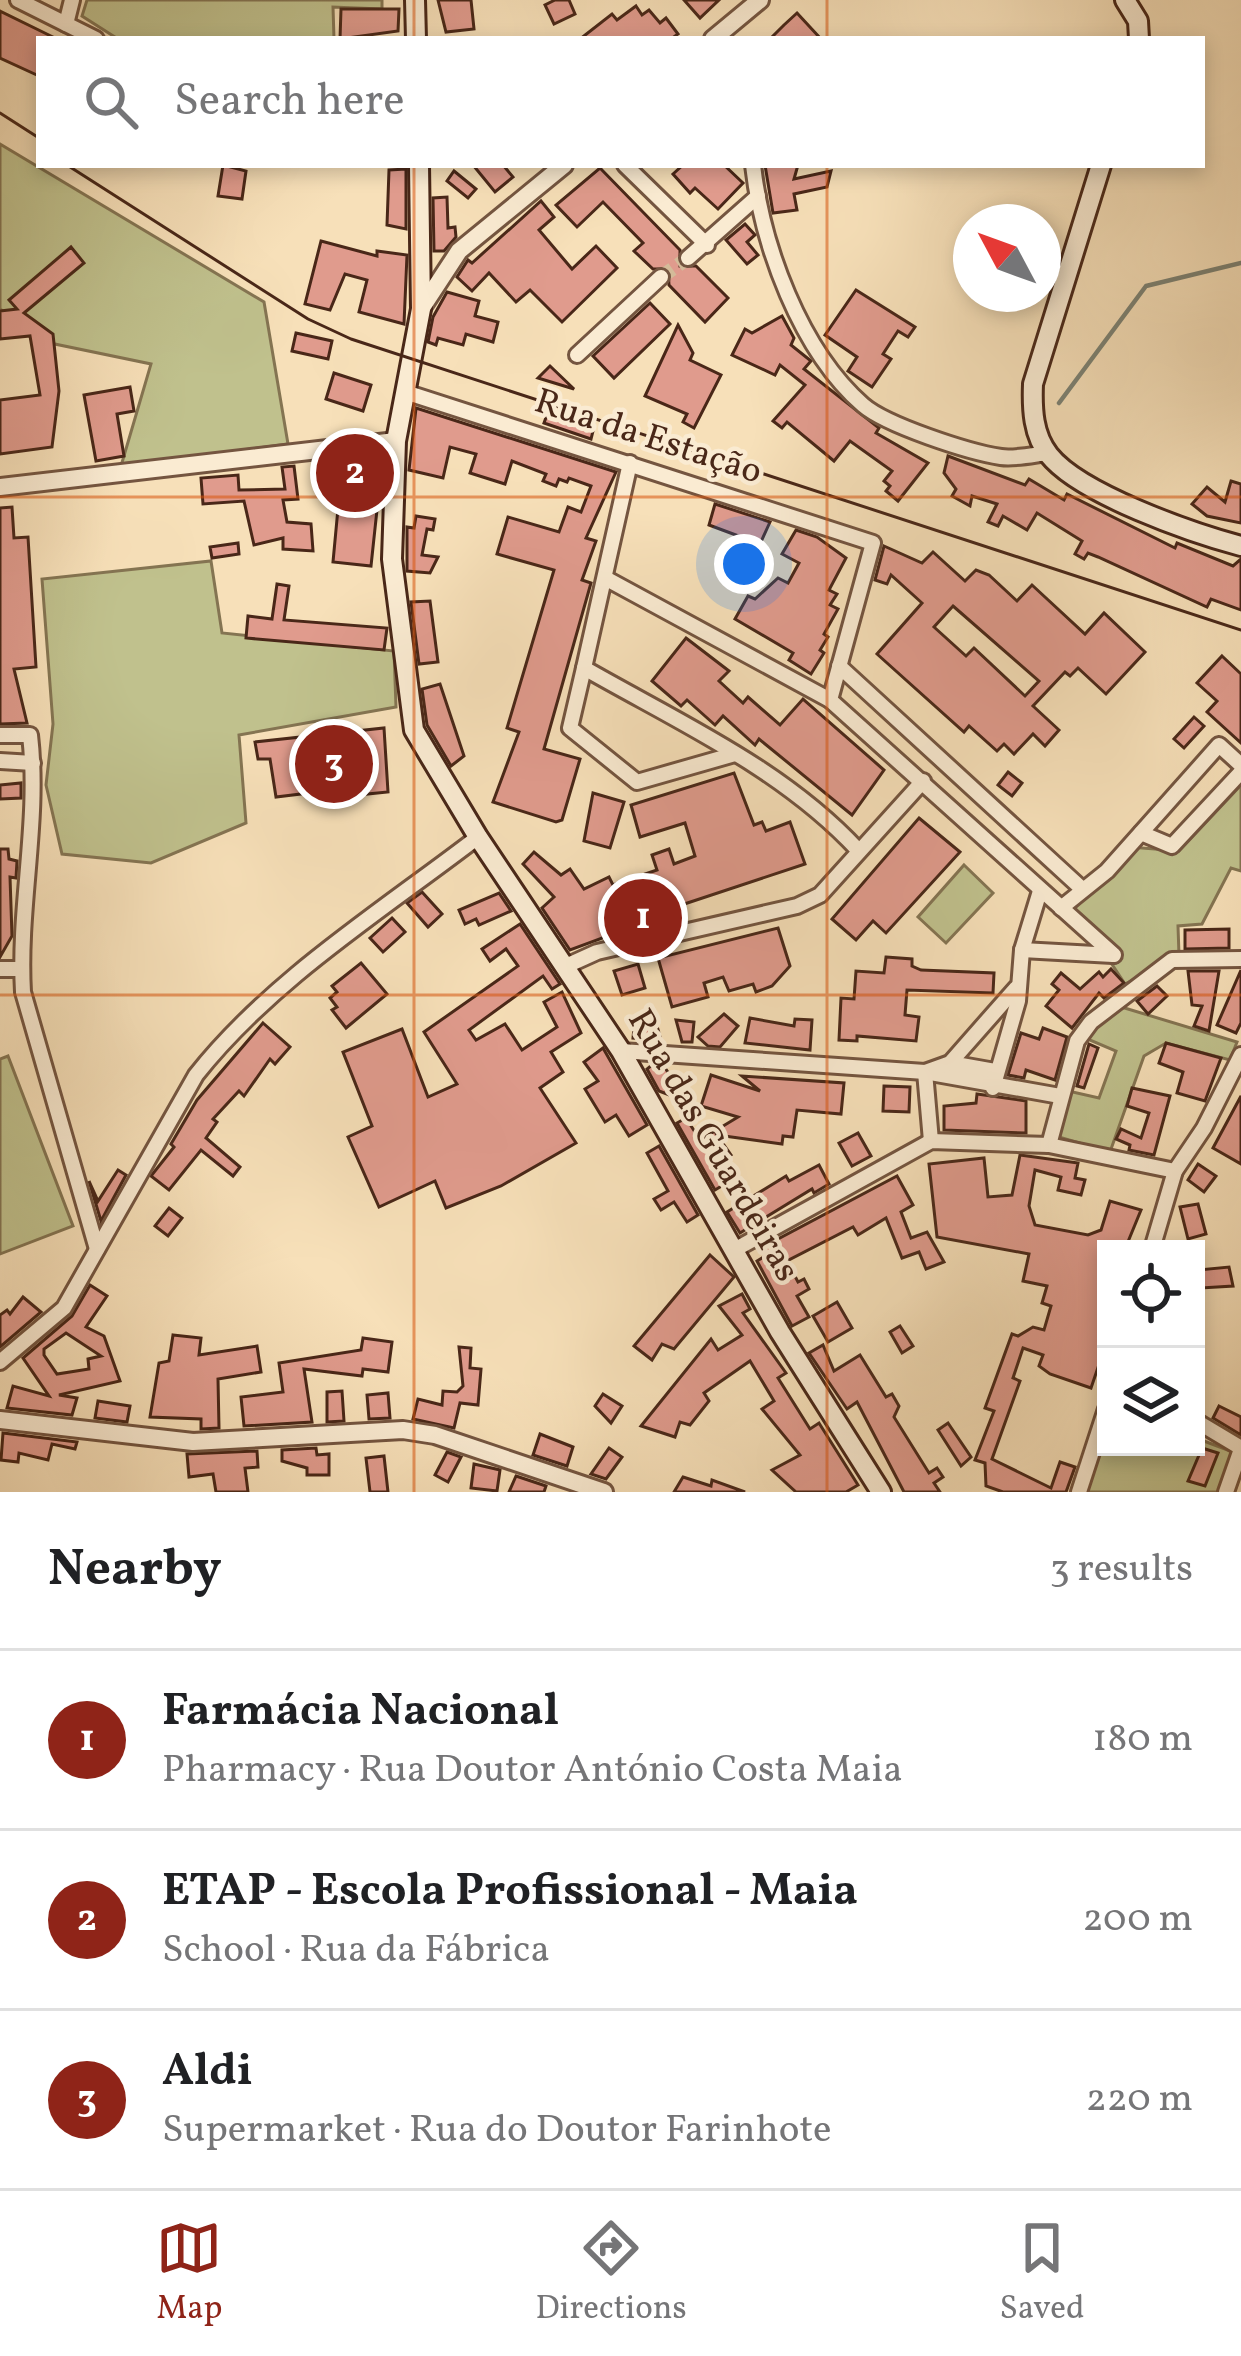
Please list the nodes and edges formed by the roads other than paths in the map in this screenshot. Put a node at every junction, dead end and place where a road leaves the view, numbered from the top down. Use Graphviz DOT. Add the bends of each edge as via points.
graph roads {
  1 [pos="17,0"];
  2 [pos="72,0"];
  3 [pos="416,0"];
  4 [pos="760,0"];
  5 [pos="1125,0"];
  6 [pos="736,19"];
  7 [pos="66,24"];
  8 [pos="90,36"];
  9 [pos="416,36"];
  10 [pos="716,36"];
  11 [pos="738,36"];
  12 [pos="1139,36"];
  13 [pos="419,168"];
  14 [pos="560,168"];
  15 [pos="628,168"];
  16 [pos="753,168"];
  17 [pos="1100,168"];
  18 [pos="758,196"];
  19 [pos="706,245"];
  20 [pos="688,258"];
  21 [pos="421,262"];
  22 [pos="446,266"];
  23 [pos="661,278"];
  24 [pos="421,309"];
  25 [pos="577,355"];
  26 [pos="405,392"];
  27 [pos="396,441"];
  28 [pos="1047,453"];
  29 [pos="630,463"];
  30 [pos="0,487"];
  31 [pos="1241,546"];
  32 [pos="605,578"];
  33 [pos="839,666"];
  34 [pos="584,668"];
  35 [pos="830,700"];
  36 [pos="0,735"];
  37 [pos="735,754"];
  38 [pos="0,761"];
  39 [pos="33,763"];
  40 [pos="1241,769"];
  41 [pos="923,781"];
  42 [pos="1141,833"];
  43 [pos="478,838"];
  44 [pos="858,850"];
  45 [pos="1047,856"];
  46 [pos="1026,878"];
  47 [pos="1080,887"];
  48 [pos="1040,891"];
  49 [pos="1061,908"];
  50 [pos="1022,950"];
  51 [pos="1241,959"];
  52 [pos="566,966"];
  53 [pos="0,969"];
  54 [pos="22,969"];
  55 [pos="1016,988"];
  56 [pos="621,1051"];
  57 [pos="1241,1055"];
  58 [pos="950,1063"];
  59 [pos="995,1071"];
  60 [pos="926,1072"];
  61 [pos="992,1088"];
  62 [pos="1060,1096"];
  63 [pos="931,1141"];
  64 [pos="1049,1145"];
  65 [pos="1174,1171"];
  66 [pos="1155,1240"];
  67 [pos="97,1250"];
  68 [pos="734,1250"];
  69 [pos="0,1362"];
  70 [pos="0,1420"];
  71 [pos="1205,1426"];
  72 [pos="1097,1437"];
  73 [pos="1241,1448"];
  74 [pos="595,1491"];
  75 [pos="881,1492"];
  76 [pos="1079,1492"];
  77 [pos="1226,1492"];
  1 -- 7 [label="street"];
  2 -- 7 [label="street"];
  3 -- 9 [label="main road"];
  4 -- 6 [label="street"];
  5 -- 12 [label="main road"];
  6 -- 10 [label="street"];
  6 -- 11 [label="street"];
  7 -- 8 [label="street"];
  13 -- 21 [label="main road, Rua das Guardeiras"];
  14 -- 22 [label="street"];
  15 -- 19 [label="street"];
  16 -- 18 [label="street"];
  17 -- 28 [label="main road" via="1033,384 1031,416"];
  18 -- 19 [label="street"];
  18 -- 28 [label="street" via="786,294 860,403 881,418 1003,458"];
  19 -- 20 [label="street"];
  21 -- 22 [label="street"];
  21 -- 24 [label="main road, Rua das Guardeiras"];
  22 -- 24 [label="street"];
  23 -- 25 [label="street"];
  24 -- 26 [label="main road, Rua das Guardeiras"];
  26 -- 27 [label="main road, Rua das Guardeiras"];
  26 -- 29 [label="street, Rua da Estação"];
  27 -- 30 [label="street"];
  27 -- 43 [label="main road, Rua das Guardeiras" via="392,560 414,730"];
  28 -- 31 [label="main road" via="1083,482"];
  29 -- 32 [label="street"];
  29 -- 33 [label="street, Rua da Estação" via="873,543"];
  32 -- 34 [label="street"];
  32 -- 35 [label="street"];
  33 -- 35 [label="street"];
  33 -- 45 [label="street"];
  34 -- 37 [label="street"];
  34 -- 37 [label="street" via="570,728 637,782"];
  35 -- 41 [label="street"];
  36 -- 39 [label="street" via="30,735"];
  37 -- 44 [label="street" via="817,806"];
  38 -- 39 [label="street"];
  39 -- 54 [label="street"];
  40 -- 42 [label="street" via="1172,846"];
  40 -- 42 [label="street" via="1219,746"];
  41 -- 44 [label="street"];
  41 -- 46 [label="street"];
  42 -- 47 [label="street" via="1107,872"];
  43 -- 52 [label="main road, Rua das Guardeiras"];
  43 -- 67 [label="street" via="219,1046"];
  44 -- 52 [label="street" via="820,895 797,905"];
  45 -- 46 [label="street"];
  45 -- 47 [label="street"];
  46 -- 48 [label="street"];
  47 -- 49 [label="street"];
  48 -- 49 [label="street"];
  48 -- 50 [label="street"];
  49 -- 50 [label="street" via="1114,955"];
  50 -- 55 [label="street"];
  51 -- 62 [label="street" via="1172,960 1109,1006 1076,1041"];
  52 -- 56 [label="main road, Rua das Guardeiras"];
  53 -- 54 [label="street"];
  54 -- 67 [label="street"];
  55 -- 58 [label="street"];
  55 -- 59 [label="street"];
  56 -- 60 [label="street"];
  56 -- 68 [label="main road, Rua das Guardeiras"];
  57 -- 65 [label="street"];
  58 -- 59 [label="street"];
  58 -- 60 [label="street"];
  59 -- 61 [label="street"];
  60 -- 61 [label="street"];
  60 -- 63 [label="street"];
  61 -- 62 [label="street"];
  62 -- 64 [label="street"];
  63 -- 64 [label="street"];
  63 -- 68 [label="street"];
  64 -- 65 [label="street"];
  65 -- 66 [label="street"];
  67 -- 69 [label="street" via="54,1321"];
  68 -- 75 [label="main road, Rua das Guardeiras"];
  70 -- 74 [label="street" via="193,1442 403,1430"];
  71 -- 73 [label="street"];
  72 -- 76 [label="street"];
  73 -- 77 [label="street"];
}
